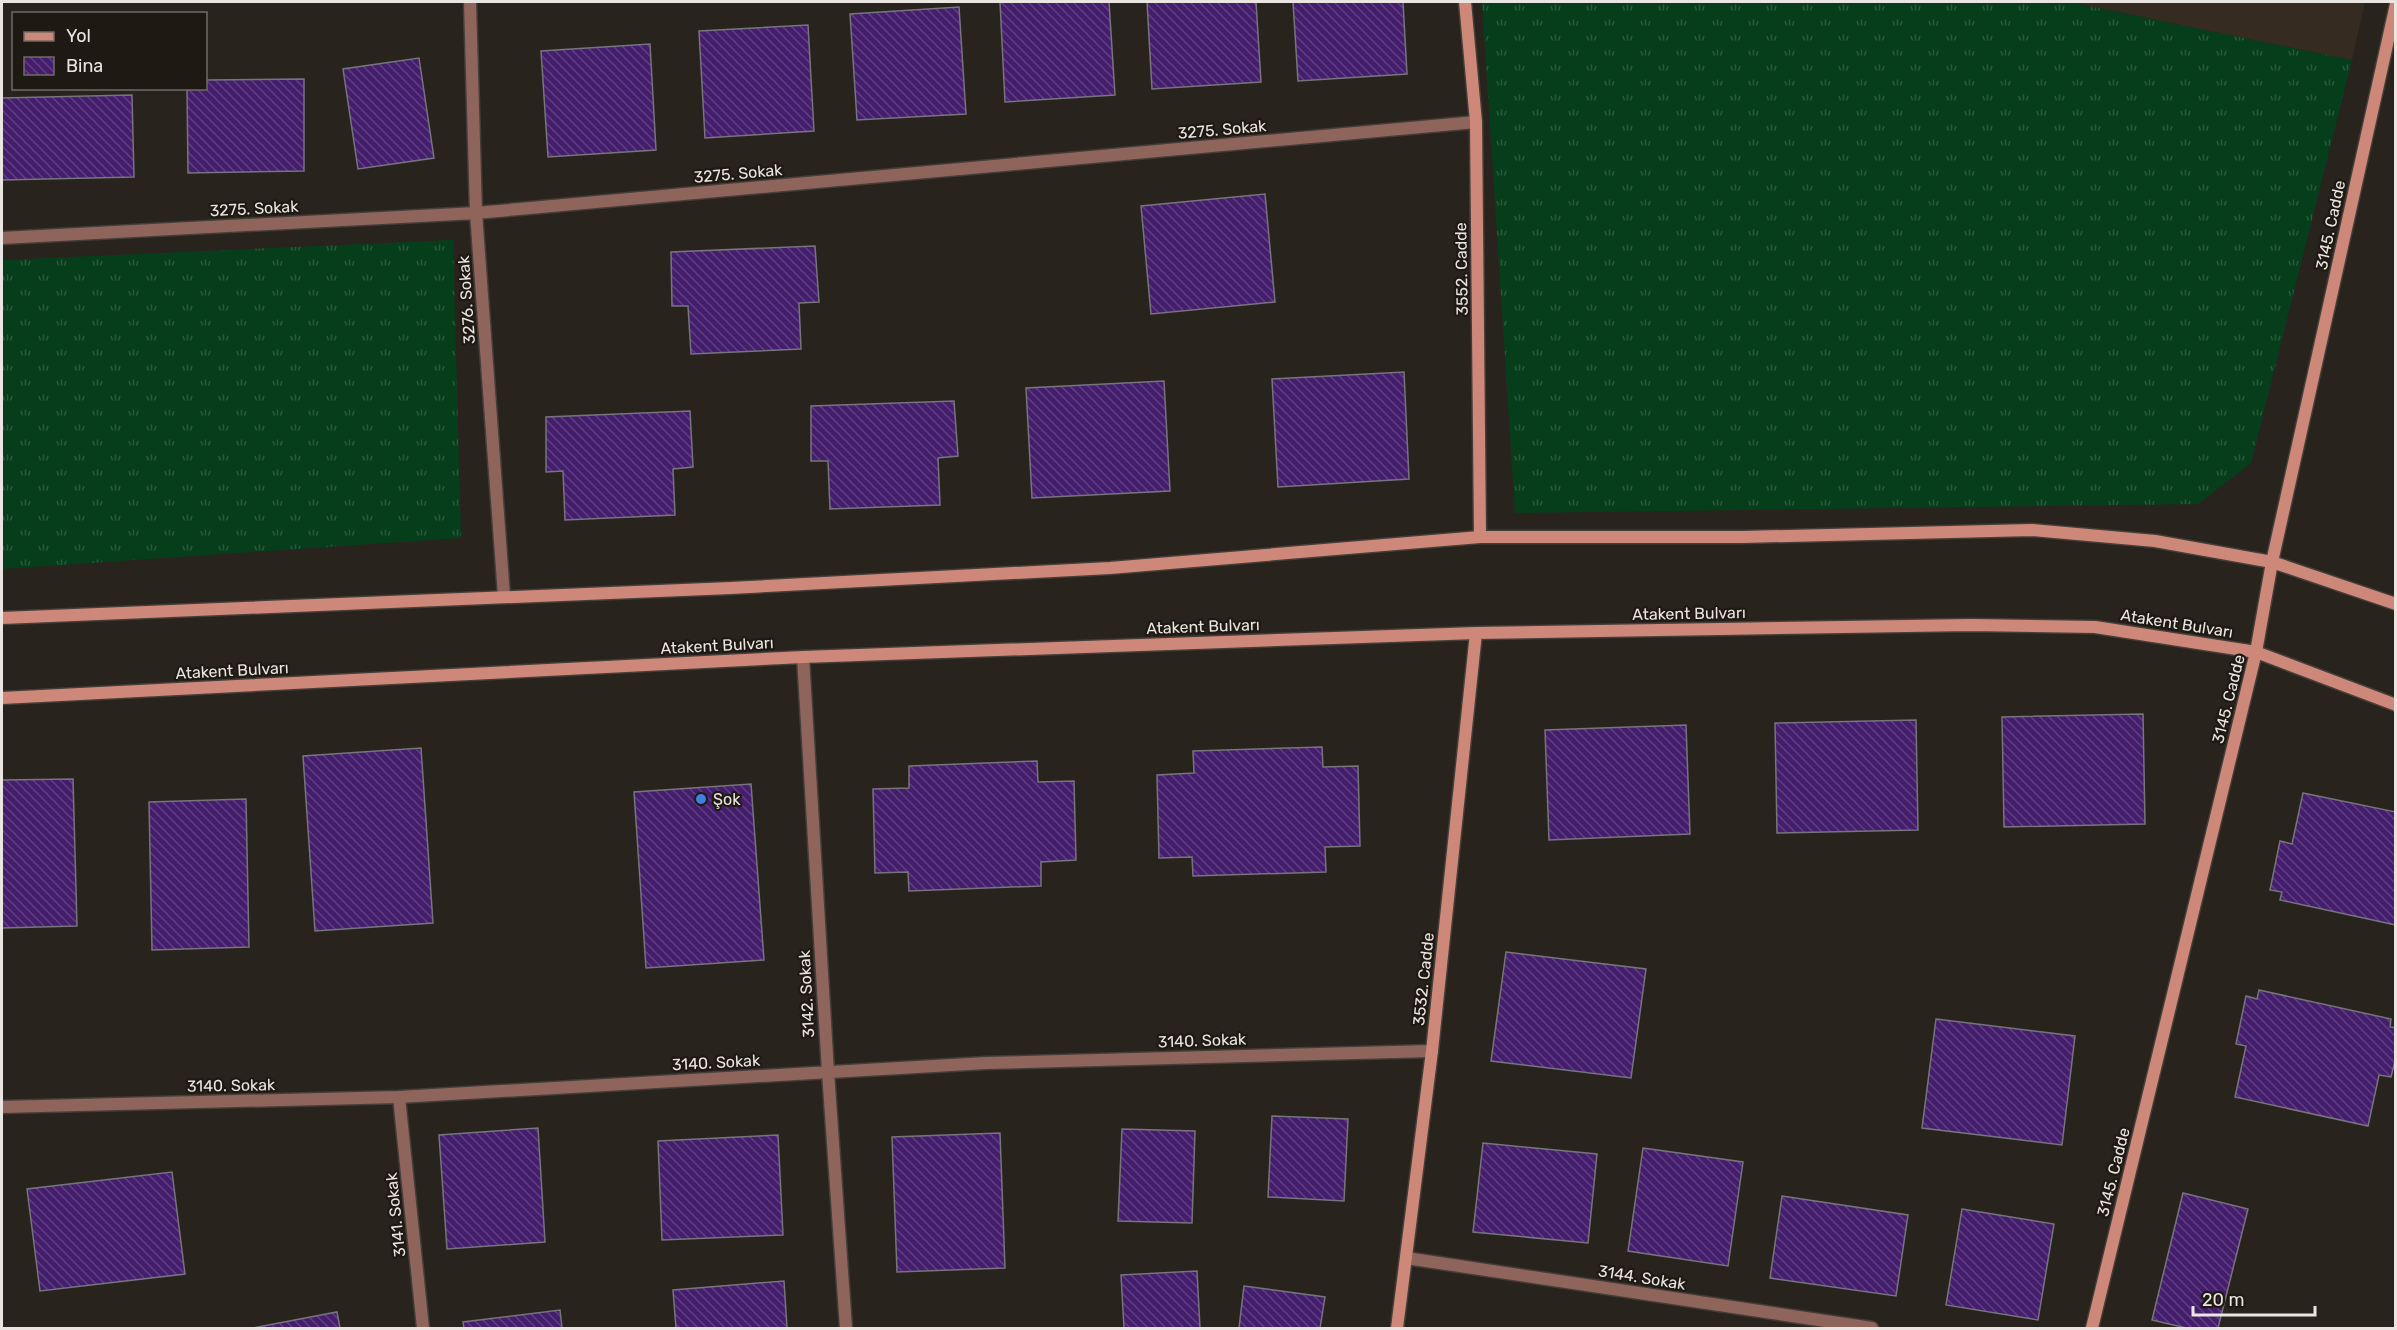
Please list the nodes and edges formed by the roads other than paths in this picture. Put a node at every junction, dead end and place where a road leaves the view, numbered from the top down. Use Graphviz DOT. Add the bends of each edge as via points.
graph roads {
  1 [pos="470,2"];
  2 [pos="1465,2"];
  3 [pos="2396,4"];
  4 [pos="1476,122"];
  5 [pos="476,213"];
  6 [pos="2,238"];
  7 [pos="1480,537"];
  8 [pos="2272,562"];
  9 [pos="504,596"];
  10 [pos="2396,604"];
  11 [pos="2,618"];
  12 [pos="1476,633"];
  13 [pos="2256,652"];
  14 [pos="803,657"];
  15 [pos="2,698"];
  16 [pos="2396,705"];
  17 [pos="1432,1051"];
  18 [pos="828,1072"];
  19 [pos="399,1097"];
  20 [pos="2,1107"];
  21 [pos="1406,1258"];
  22 [pos="423,1329"];
  23 [pos="846,1329"];
  24 [pos="1397,1329"];
  25 [pos="1872,1329"];
  26 [pos="2092,1329"];
  1 -- 5 [label="street, 3276. Sokak"];
  2 -- 4 [label="main road, 3552. Cadde"];
  3 -- 8 [label="main road, 3145. Cadde"];
  4 -- 5 [label="street, 3275. Sokak"];
  4 -- 7 [label="main road, 3552. Cadde"];
  5 -- 6 [label="street, 3275. Sokak"];
  5 -- 9 [label="street, 3276. Sokak"];
  7 -- 8 [label="main road" via="1743,537 2032,530 2155,541"];
  7 -- 9 [label="main road" via="1110,568"];
  8 -- 10 [label="main road"];
  8 -- 13 [label="main road, 3145. Cadde"];
  9 -- 11 [label="main road"];
  12 -- 13 [label="main road, Atakent Bulvarı" via="1971,625 2096,627"];
  12 -- 14 [label="main road, Atakent Bulvarı"];
  12 -- 17 [label="main road, 3532. Cadde"];
  13 -- 16 [label="main road, Atakent Bulvarı"];
  13 -- 26 [label="main road, 3145. Cadde"];
  14 -- 15 [label="main road, Atakent Bulvarı"];
  14 -- 18 [label="street, 3142. Sokak"];
  17 -- 18 [label="street, 3140. Sokak" via="986,1063"];
  17 -- 21 [label="main road, 3532. Cadde"];
  18 -- 19 [label="street, 3140. Sokak"];
  18 -- 23 [label="street, 3142. Sokak"];
  19 -- 20 [label="street, 3140. Sokak"];
  19 -- 22 [label="street, 3141. Sokak"];
  21 -- 24 [label="main road, 3532. Cadde"];
  21 -- 25 [label="street, 3144. Sokak"];
}
